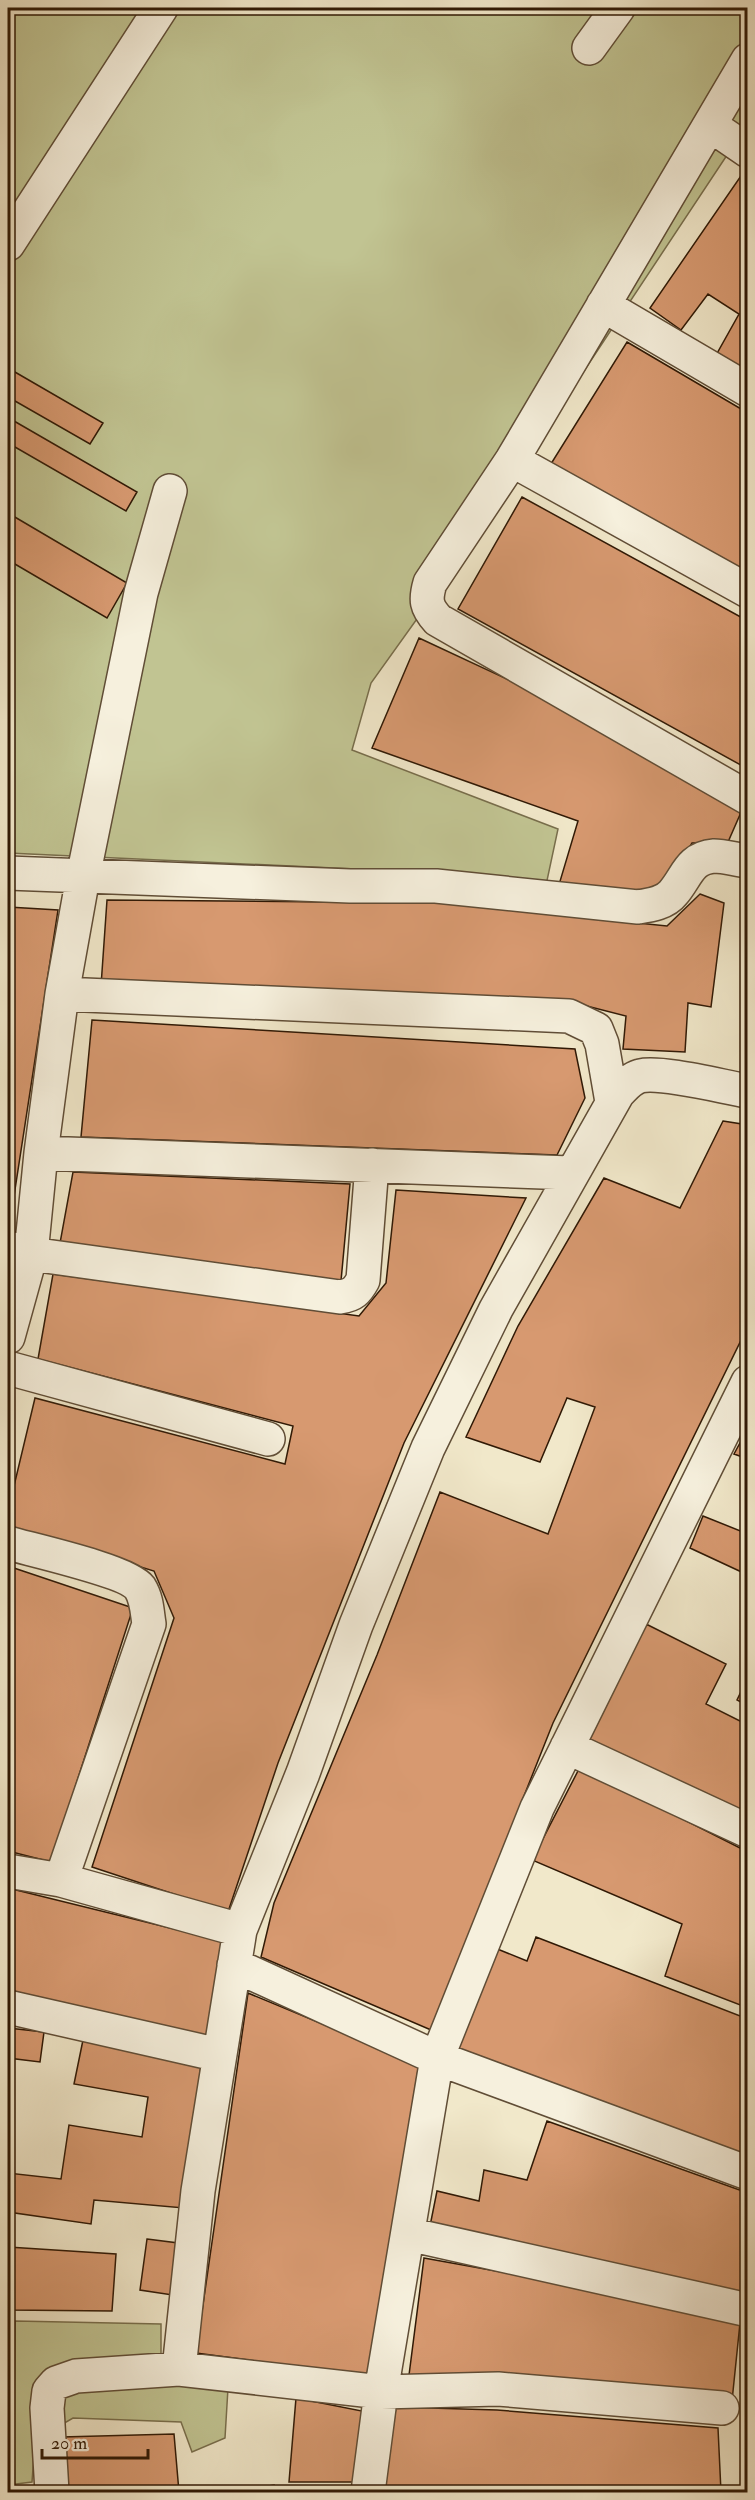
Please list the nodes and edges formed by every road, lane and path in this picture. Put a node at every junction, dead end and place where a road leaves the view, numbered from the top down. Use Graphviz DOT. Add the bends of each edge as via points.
graph roads {
  1 [pos="161,8"];
  2 [pos="618,8"];
  3 [pos="589,48"];
  4 [pos="747,60"];
  5 [pos="710,125"];
  6 [pos="747,151"];
  7 [pos="8,244"];
  8 [pos="603,305"];
  9 [pos="747,390"];
  10 [pos="512,460"];
  11 [pos="170,491"];
  12 [pos="747,591"];
  13 [pos="747,798"];
  14 [pos="747,861"];
  15 [pos="8,873"];
  16 [pos="83,877"];
  17 [pos="62,994"];
  18 [pos="747,1091"];
  19 [pos="612,1102"];
  20 [pos="41,1154"];
  21 [pos="372,1166"];
  22 [pos="570,1173"];
  23 [pos="19,1251"];
  24 [pos="8,1337"];
  25 [pos="8,1368"];
  26 [pos="747,1382"];
  27 [pos="268,1439"];
  28 [pos="8,1543"];
  29 [pos="567,1747"];
  30 [pos="747,1831"];
  31 [pos="8,1871"];
  32 [pos="61,1880"];
  33 [pos="240,1930"];
  34 [pos="234,1965"];
  35 [pos="8,2007"];
  36 [pos="219,2055"];
  37 [pos="437,2058"];
  38 [pos="747,2173"];
  39 [pos="408,2234"];
  40 [pos="747,2310"];
  41 [pos="179,2369"];
  42 [pos="381,2392"];
  43 [pos="722,2408"];
  44 [pos="52,2493"];
  45 [pos="368,2493"];
  1 -- 7 [label="street"];
  2 -- 3 [label="street"];
  4 -- 5 [label="street"];
  5 -- 6 [label="street"];
  5 -- 8 [label="street"];
  8 -- 9 [label="street"];
  8 -- 10 [label="street"];
  10 -- 12 [label="street"];
  10 -- 13 [label="street" via="430,583 428,609 438,620"];
  11 -- 16 [label="street" via="141,593"];
  14 -- 16 [label="street" via="715,856 702,859 692,864 663,901 638,907 436,886"];
  15 -- 16 [label="street"];
  16 -- 17 [label="street"];
  17 -- 19 [label="street" via="569,1016 596,1029"];
  17 -- 20 [label="street"];
  18 -- 19 [label="street" via="641,1076 628,1082"];
  19 -- 22 [label="street"];
  20 -- 21 [label="street"];
  20 -- 23 [label="street"];
  21 -- 22 [label="street"];
  21 -- 23 [label="street" via="363,1280 357,1291 349,1295"];
  22 -- 33 [label="street" via="496,1309 428,1448"];
  23 -- 24 [label="street"];
  25 -- 27 [label="street"];
  26 -- 29 [label="street"];
  28 -- 32 [label="street" via="106,1570 139,1586 146,1600 149,1624"];
  29 -- 30 [label="street"];
  29 -- 37 [label="street" via="537,1808"];
  31 -- 32 [label="street"];
  32 -- 33 [label="street"];
  33 -- 34 [label="street"];
  34 -- 36 [label="street"];
  34 -- 37 [label="street"];
  35 -- 36 [label="street"];
  36 -- 41 [label="street" via="198,2191"];
  37 -- 38 [label="street"];
  37 -- 39 [label="street"];
  39 -- 40 [label="street"];
  39 -- 42 [label="street"];
  41 -- 42 [label="street"];
  41 -- 44 [label="street" via="76,2376 56,2382 49,2391 47,2408"];
  42 -- 43 [label="street" via="498,2389"];
  42 -- 45 [label="street"];
}
